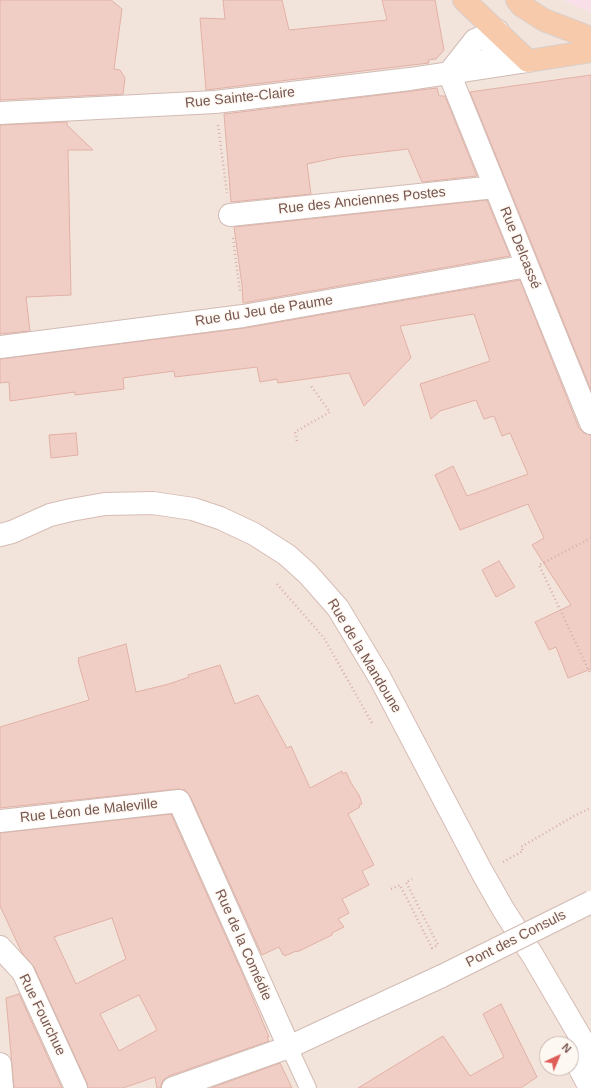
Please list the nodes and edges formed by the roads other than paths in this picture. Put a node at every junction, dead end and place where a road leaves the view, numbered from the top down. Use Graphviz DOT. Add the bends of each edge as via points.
graph roads {
  1 [pos="464,1"];
  2 [pos="520,3"];
  3 [pos="498,31"];
  4 [pos="591,38"];
  5 [pos="475,40"];
  6 [pos="591,51"];
  7 [pos="528,61"];
  8 [pos="479,68"];
  9 [pos="448,73"];
  10 [pos="0,113"];
  11 [pos="495,187"];
  12 [pos="230,215"];
  13 [pos="527,266"];
  14 [pos="0,347"];
  15 [pos="591,423"];
  16 [pos="0,535"];
  17 [pos="179,801"];
  18 [pos="0,821"];
  19 [pos="591,902"];
  20 [pos="502,909"];
  21 [pos="0,947"];
  22 [pos="563,1036"];
  23 [pos="289,1047"];
  24 [pos="591,1055"];
  25 [pos="0,1064"];
  26 [pos="579,1067"];
  27 [pos="2,1088"];
  28 [pos="76,1088"];
  29 [pos="173,1088"];
  30 [pos="308,1088"];
  31 [pos="590,1088"];
  1 -- 3 [label="main road"];
  1 -- 5 [label="street"];
  2 -- 3 [label="main road"];
  2 -- 4 [label="main road" via="544,20"];
  3 -- 5 [label="street"];
  3 -- 7 [label="main road"];
  3 -- 8 [label="street" via="495,52"];
  5 -- 9 [label="street"];
  6 -- 7 [label="main road"];
  7 -- 8 [label="street, Rue Sainte-Claire"];
  8 -- 9 [label="street, Rue Sainte-Claire"];
  9 -- 10 [label="street, Rue Sainte-Claire" via="215,102"];
  9 -- 11 [label="street, Rue Delcassé"];
  11 -- 12 [label="street, Rue des Anciennes Postes"];
  11 -- 13 [label="street, Rue Delcassé"];
  13 -- 14 [label="street, Rue du Jeu de Paume" via="244,316"];
  13 -- 15 [label="street, Rue Delcassé"];
  16 -- 20 [label="street, Rue de la Mandoune" via="50,515 71,510 104,504 153,503 193,509 220,518 254,534 287,556 308,574 338,608 380,678"];
  17 -- 18 [label="street, Rue Léon de Maleville"];
  17 -- 23 [label="street, Rue de la Comédie"];
  19 -- 23 [label="street, Pont des Consuls, bridge" via="442,976"];
  20 -- 22 [label="street, Rue de la Mandoune" via="524,963"];
  20 -- 24 [label="street, Rue de la Mandoune" via="533,956"];
  21 -- 28 [label="street, Rue Fourchue" via="23,972"];
  23 -- 29 [label="street, Pont des Consuls"];
  23 -- 30 [label="street, Rue de la Comédie"];
  25 -- 27 [label="street"];
  26 -- 31 [label="street"];
}
